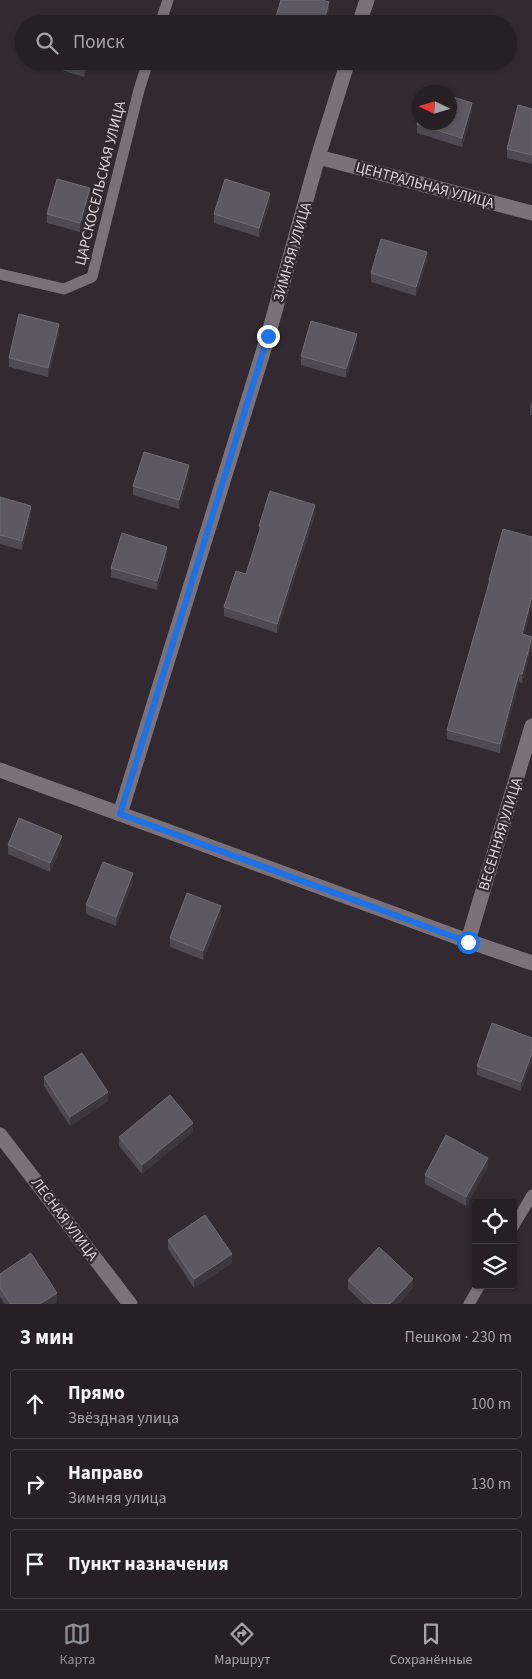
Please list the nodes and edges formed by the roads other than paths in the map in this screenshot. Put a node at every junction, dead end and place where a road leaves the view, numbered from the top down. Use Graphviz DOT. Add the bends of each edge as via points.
graph roads {
  1 [pos="168,0"];
  2 [pos="366,0"];
  3 [pos="163,15"];
  4 [pos="362,15"];
  5 [pos="145,70"];
  6 [pos="345,70"];
  7 [pos="318,158"];
  8 [pos="532,213"];
  9 [pos="0,274"];
  10 [pos="532,726"];
  11 [pos="0,770"];
  12 [pos="120,814"];
  13 [pos="468,942"];
  14 [pos="532,963"];
  15 [pos="0,1135"];
  16 [pos="532,1194"];
  17 [pos="517,1220"];
  18 [pos="478,1289"];
  19 [pos="130,1304"];
  20 [pos="469,1304"];
  1 -- 3 [label="lane"];
  2 -- 4 [label="street"];
  5 -- 9 [label="lane, ЦАРСКОСЕЛЬСКАЯ УЛИЦА" via="92,277 64,289"];
  6 -- 7 [label="street, ЗИМНЯЯ УЛИЦА"];
  7 -- 8 [label="street, ЦЕНТРАЛЬНАЯ УЛИЦА"];
  7 -- 12 [label="street, ЗИМНЯЯ УЛИЦА" via="268,336"];
  10 -- 13 [label="street, ВЕСЕННЯЯ УЛИЦА"];
  11 -- 12 [label="street"];
  12 -- 13 [label="street"];
  13 -- 14 [label="street"];
  15 -- 19 [label="street, ЛЕСНАЯ УЛИЦА"];
  16 -- 17 [label="lane"];
  18 -- 20 [label="lane"];
}
